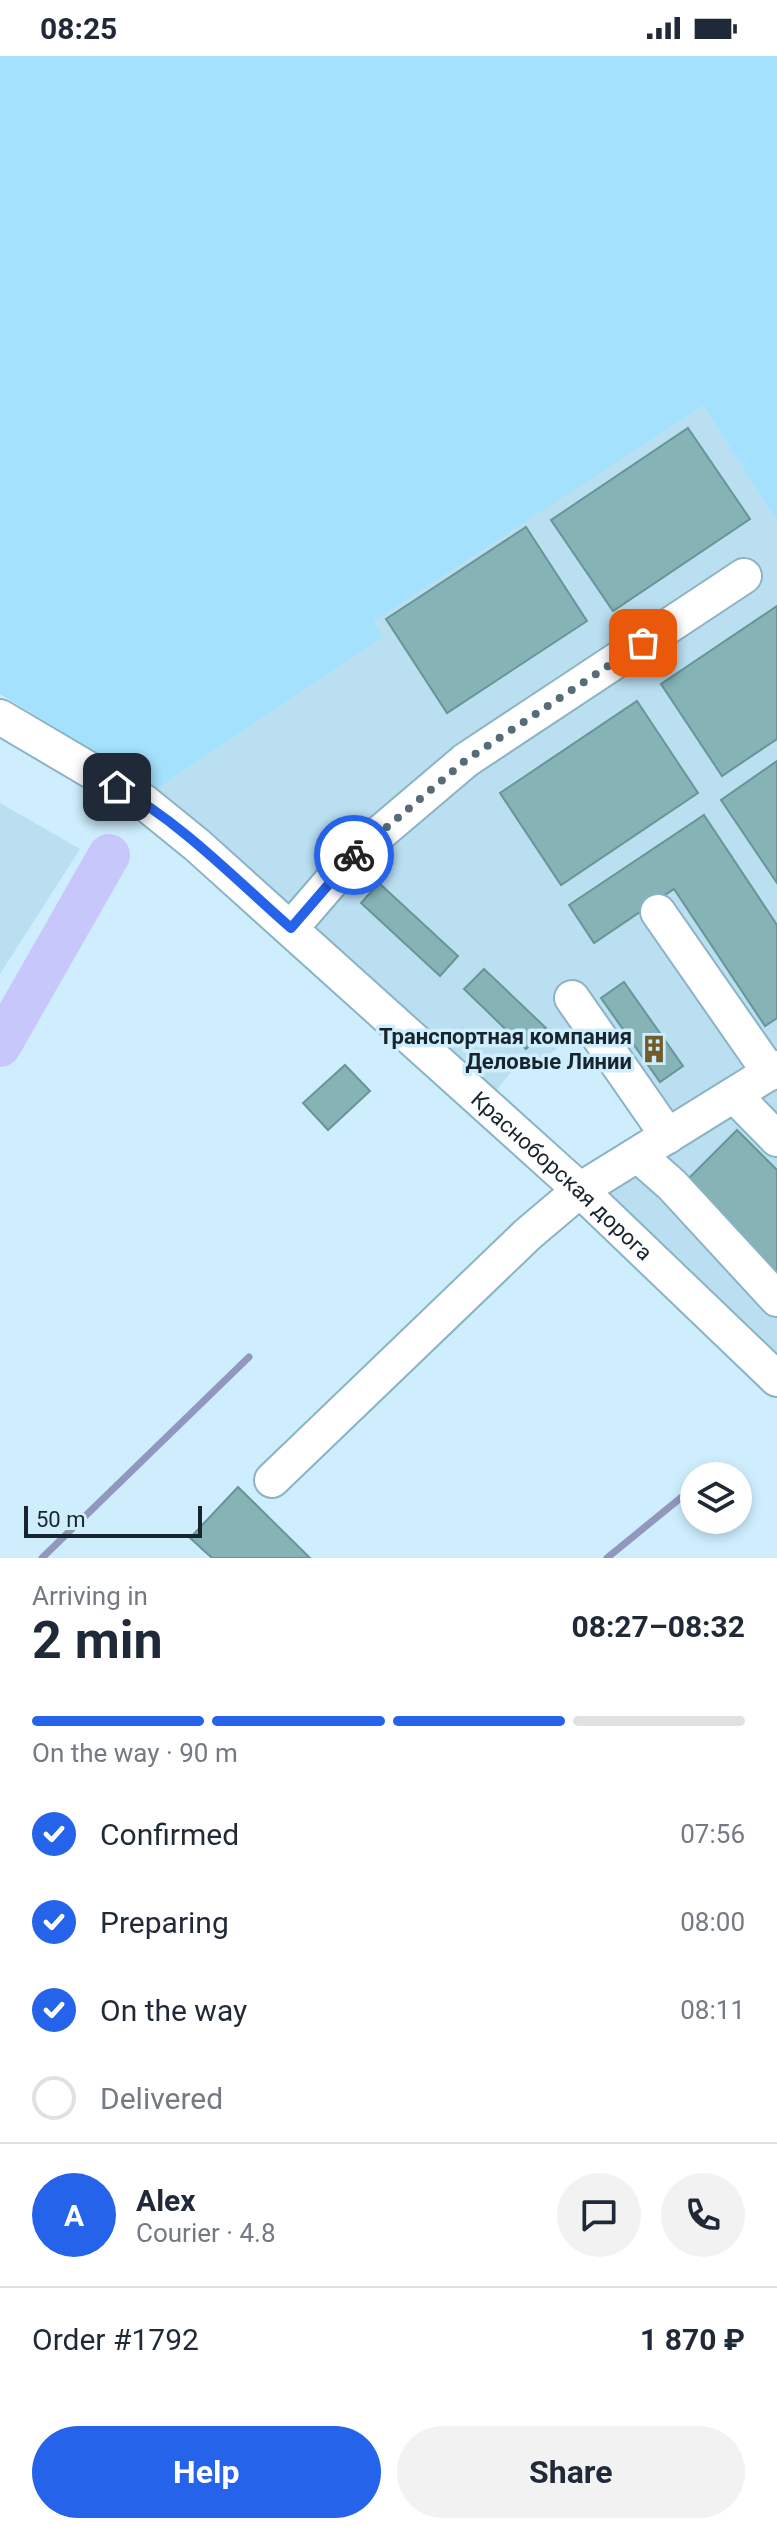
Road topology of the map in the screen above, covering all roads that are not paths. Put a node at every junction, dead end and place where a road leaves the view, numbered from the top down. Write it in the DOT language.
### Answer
graph roads {
  1 [pos="744,576"];
  2 [pos="0,717"];
  3 [pos="658,912"];
  4 [pos="291,928"];
  5 [pos="572,998"];
  6 [pos="773,1070"];
  7 [pos="734,1095"];
  8 [pos="668,1136"];
  9 [pos="777,1139"];
  10 [pos="638,1155"];
  11 [pos="580,1190"];
  12 [pos="777,1299"];
  13 [pos="777,1379"];
  14 [pos="272,1480"];
  1 -- 4 [label="street"];
  2 -- 4 [label="street, Красноборская дорога"];
  3 -- 6 [label="street"];
  4 -- 11 [label="street, Красноборская дорога"];
  5 -- 8 [label="street"];
  6 -- 7 [label="street"];
  7 -- 8 [label="street"];
  7 -- 9 [label="street"];
  8 -- 10 [label="street"];
  10 -- 11 [label="street"];
  10 -- 12 [label="street"];
  11 -- 13 [label="street, Красноборская дорога"];
  11 -- 14 [label="street"];
}
